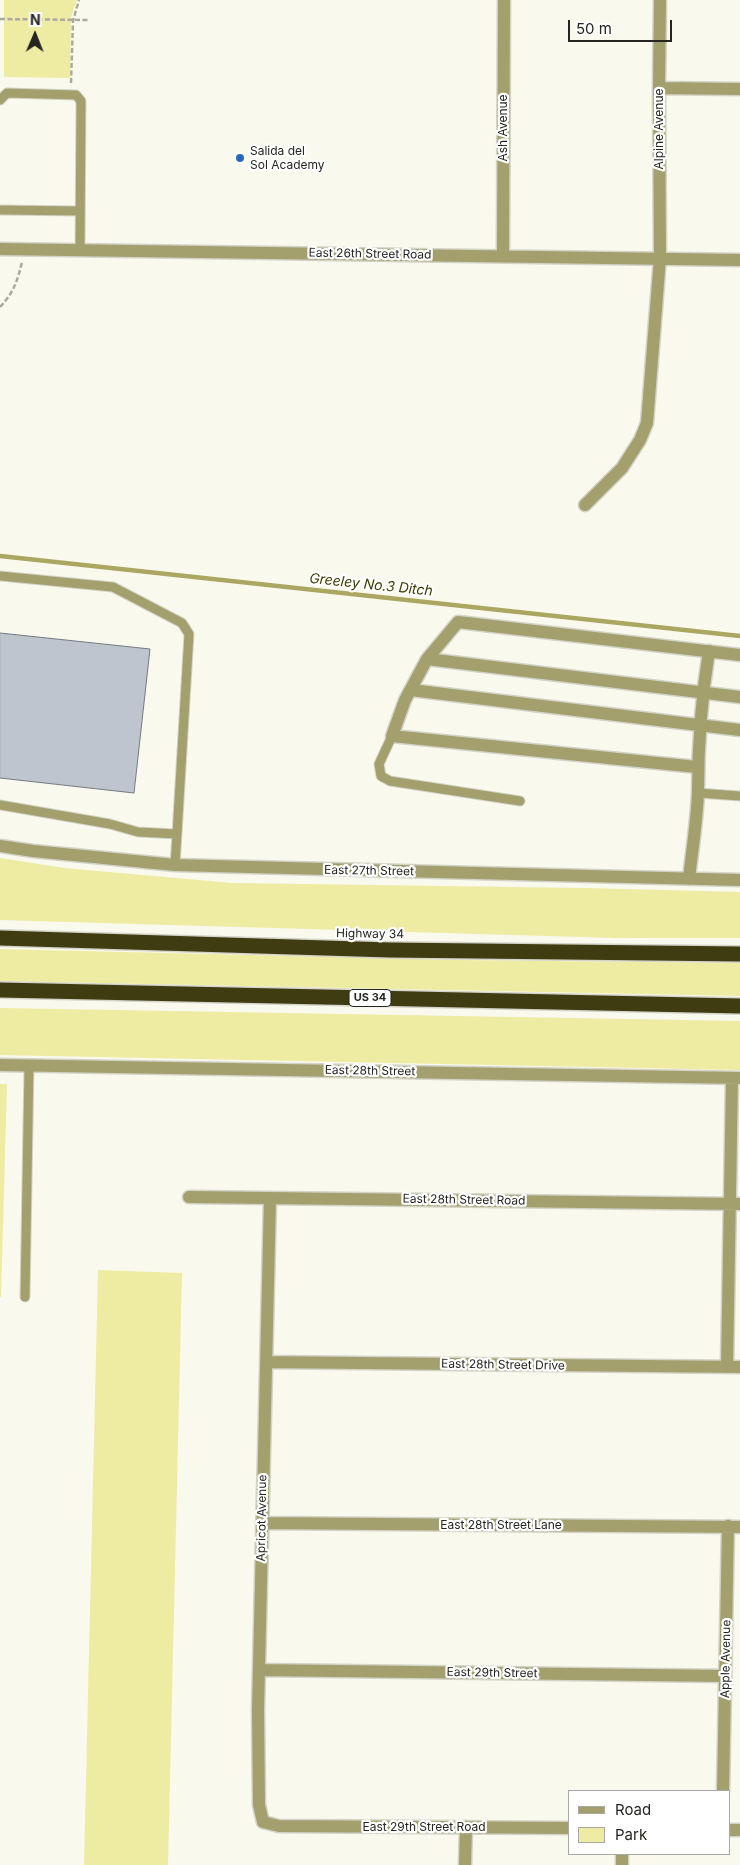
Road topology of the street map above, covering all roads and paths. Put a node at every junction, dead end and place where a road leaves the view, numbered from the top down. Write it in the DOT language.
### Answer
graph roads {
  1 [pos="79,0"];
  2 [pos="504,0"];
  3 [pos="660,0"];
  4 [pos="0,19"];
  5 [pos="88,20"];
  6 [pos="73,21"];
  7 [pos="71,83"];
  8 [pos="659,88"];
  9 [pos="740,89"];
  10 [pos="0,100"];
  11 [pos="0,210"];
  12 [pos="80,211"];
  13 [pos="0,249"];
  14 [pos="25,249"];
  15 [pos="80,250"];
  16 [pos="503,256"];
  17 [pos="660,258"];
  18 [pos="740,260"];
  19 [pos="0,307"];
  20 [pos="586,505"];
  21 [pos="0,576"];
  22 [pos="709,651"];
  23 [pos="740,655"];
  24 [pos="427,659"];
  25 [pos="410,690"];
  26 [pos="702,693"];
  27 [pos="740,697"];
  28 [pos="700,726"];
  29 [pos="740,730"];
  30 [pos="392,736"];
  31 [pos="697,767"];
  32 [pos="698,793"];
  33 [pos="740,796"];
  34 [pos="520,801"];
  35 [pos="0,805"];
  36 [pos="177,834"];
  37 [pos="0,846"];
  38 [pos="175,865"];
  39 [pos="689,879"];
  40 [pos="740,880"];
  41 [pos="0,938"];
  42 [pos="740,954"];
  43 [pos="0,990"];
  44 [pos="740,1006"];
  45 [pos="0,1065"];
  46 [pos="29,1066"];
  47 [pos="736,1078"];
  48 [pos="189,1197"];
  49 [pos="270,1198"];
  50 [pos="735,1204"];
  51 [pos="25,1297"];
  52 [pos="266,1362"];
  53 [pos="734,1367"];
  54 [pos="262,1523"];
  55 [pos="734,1526"];
  56 [pos="259,1670"];
  57 [pos="725,1676"];
  58 [pos="723,1790"];
  59 [pos="279,1826"];
  60 [pos="466,1827"];
  61 [pos="568,1828"];
  62 [pos="465,1865"];
  1 -- 6 [label="path"];
  2 -- 16 [label="street, Ash Avenue"];
  3 -- 8 [label="street, Alpine Avenue"];
  4 -- 6 [label="path"];
  5 -- 6 [label="path"];
  6 -- 7 [label="path"];
  8 -- 9 [label="street"];
  8 -- 17 [label="street, Alpine Avenue"];
  10 -- 12 [label="lane"];
  11 -- 12 [label="lane"];
  12 -- 15 [label="lane"];
  13 -- 14 [label="street, East 26th Street Road"];
  14 -- 15 [label="street, East 26th Street Road"];
  14 -- 19 [label="path"];
  15 -- 16 [label="street, East 26th Street Road"];
  16 -- 17 [label="street, East 26th Street Road"];
  17 -- 18 [label="street, East 26th Street Road"];
  17 -- 20 [label="street, Alpine Avenue"];
  21 -- 36 [label="lane"];
  22 -- 23 [label="street"];
  22 -- 24 [label="street"];
  22 -- 26 [label="street"];
  24 -- 25 [label="street"];
  24 -- 26 [label="street"];
  25 -- 28 [label="street"];
  25 -- 30 [label="street"];
  26 -- 27 [label="street"];
  26 -- 28 [label="street"];
  28 -- 29 [label="street"];
  28 -- 31 [label="street"];
  30 -- 31 [label="street"];
  30 -- 34 [label="lane"];
  31 -- 32 [label="street"];
  32 -- 33 [label="lane"];
  32 -- 39 [label="street"];
  35 -- 36 [label="lane"];
  36 -- 38 [label="lane"];
  37 -- 38 [label="street, East 27th Street"];
  38 -- 39 [label="street, East 27th Street"];
  39 -- 40 [label="street, East 27th Street"];
  41 -- 42 [label="highway, Highway 34"];
  43 -- 44 [label="highway, US 34"];
  45 -- 46 [label="street, East 28th Street"];
  46 -- 47 [label="street, East 28th Street"];
  46 -- 51 [label="lane"];
  47 -- 50 [label="street"];
  48 -- 49 [label="street, East 28th Street Road"];
  49 -- 50 [label="street, East 28th Street Road"];
  49 -- 52 [label="street, Apricot Avenue"];
  50 -- 53 [label="street"];
  52 -- 53 [label="street, East 28th Street Drive"];
  52 -- 54 [label="street, Apricot Avenue"];
  54 -- 55 [label="street, East 28th Street Lane"];
  54 -- 56 [label="street, Apricot Avenue"];
  55 -- 57 [label="street, Apple Avenue"];
  56 -- 57 [label="street, East 29th Street"];
  56 -- 59 [label="street, Apricot Avenue"];
  57 -- 58 [label="street, Apple Avenue"];
  59 -- 60 [label="street, East 29th Street Road"];
  60 -- 61 [label="street, East 29th Street Road"];
  60 -- 62 [label="street"];
}
